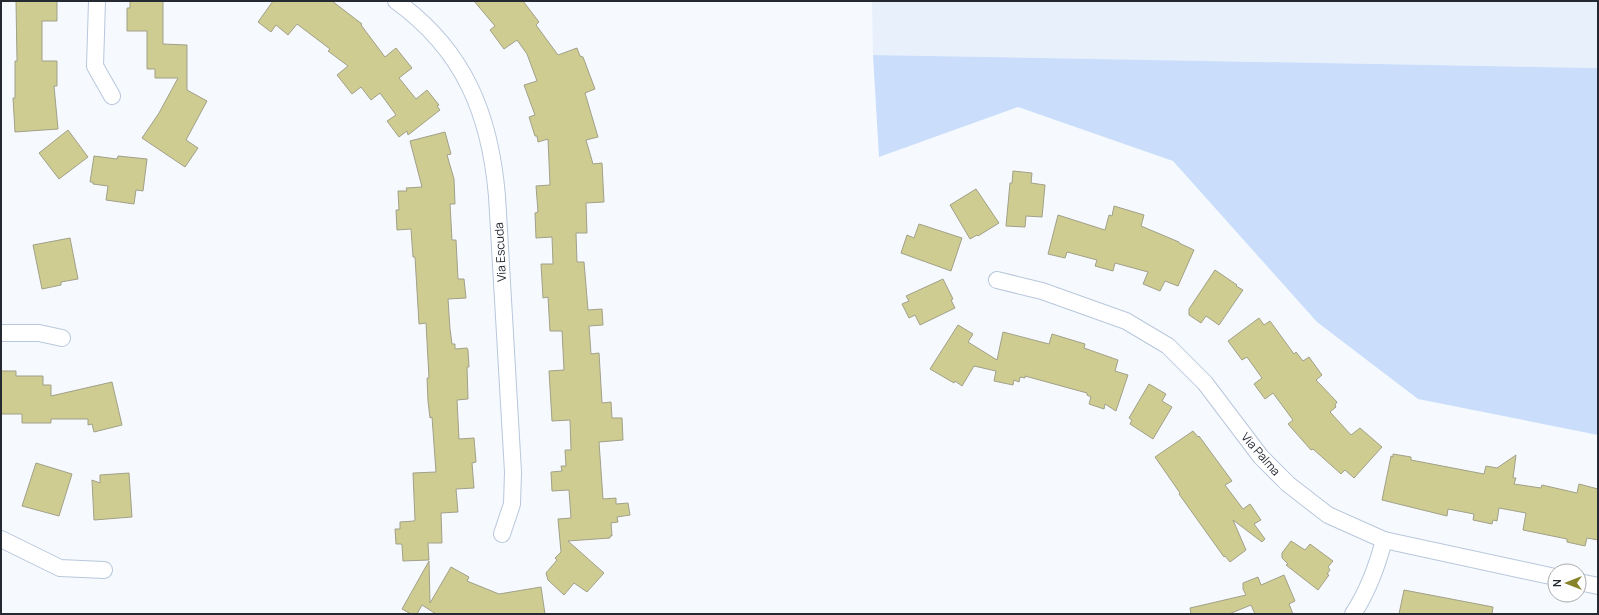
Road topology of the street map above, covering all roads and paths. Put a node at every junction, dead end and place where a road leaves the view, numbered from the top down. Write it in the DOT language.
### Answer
graph roads {
  1 [pos="97,1"];
  2 [pos="396,1"];
  3 [pos="112,96"];
  4 [pos="997,280"];
  5 [pos="1,333"];
  6 [pos="62,338"];
  7 [pos="502,534"];
  8 [pos="1,539"];
  9 [pos="1384,540"];
  10 [pos="104,570"];
  11 [pos="1547,575"];
  12 [pos="1587,584"];
  13 [pos="1598,586"];
  14 [pos="1353,614"];
  1 -- 3 [label="street"];
  2 -- 7 [label="street, Via Escuda"];
  4 -- 9 [label="street, Via Palma"];
  5 -- 6 [label="street"];
  8 -- 10 [label="street"];
  9 -- 11 [label="street, Via Palma"];
  9 -- 14 [label="street"];
  12 -- 13 [label="street"];
}
